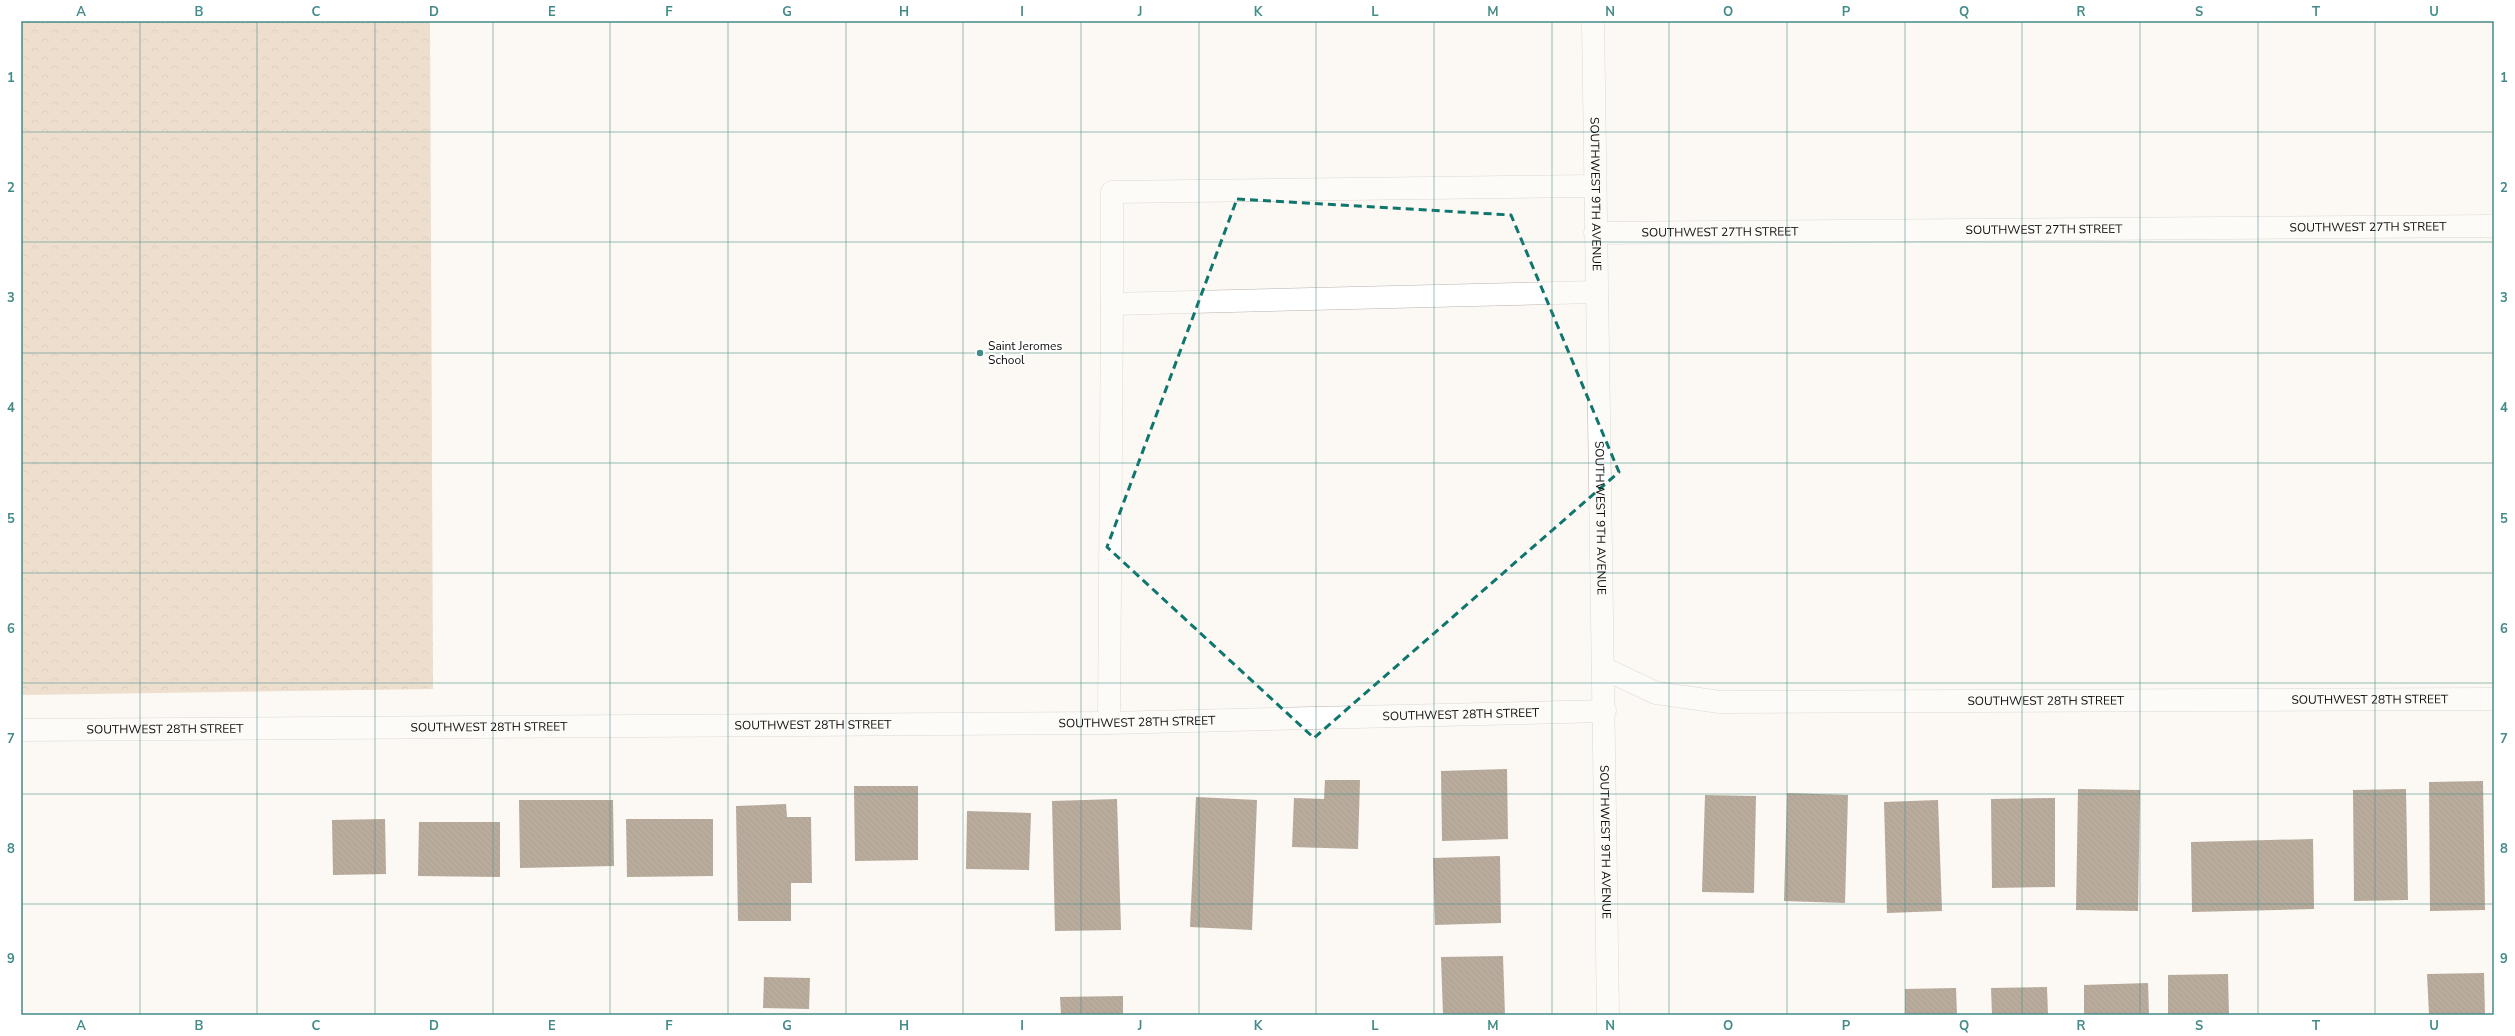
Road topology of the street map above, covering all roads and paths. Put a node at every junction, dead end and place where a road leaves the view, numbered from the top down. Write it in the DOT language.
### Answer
graph roads {
  1 [pos="1593,21"];
  2 [pos="1594,186"];
  3 [pos="2494,226"];
  4 [pos="1595,232"];
  5 [pos="1595,292"];
  6 [pos="1112,304"];
  7 [pos="1604,668"];
  8 [pos="2494,699"];
  9 [pos="1605,711"];
  10 [pos="1109,723"];
  11 [pos="21,730"];
  12 [pos="1608,1015"];
  1 -- 2 [label="street, SOUTHWEST 9TH AVENUE"];
  2 -- 4 [label="street, SOUTHWEST 9TH AVENUE"];
  2 -- 6 [label="street"];
  3 -- 4 [label="street, SOUTHWEST 27TH STREET"];
  4 -- 5 [label="street, SOUTHWEST 9TH AVENUE"];
  5 -- 6 [label="street"];
  5 -- 7 [label="street, SOUTHWEST 9TH AVENUE"];
  6 -- 10 [label="street"];
  7 -- 8 [label="street, SOUTHWEST 28TH STREET"];
  7 -- 9 [label="street, SOUTHWEST 9TH AVENUE"];
  9 -- 10 [label="street, SOUTHWEST 28TH STREET"];
  9 -- 12 [label="street, SOUTHWEST 9TH AVENUE"];
  10 -- 11 [label="street, SOUTHWEST 28TH STREET"];
}
